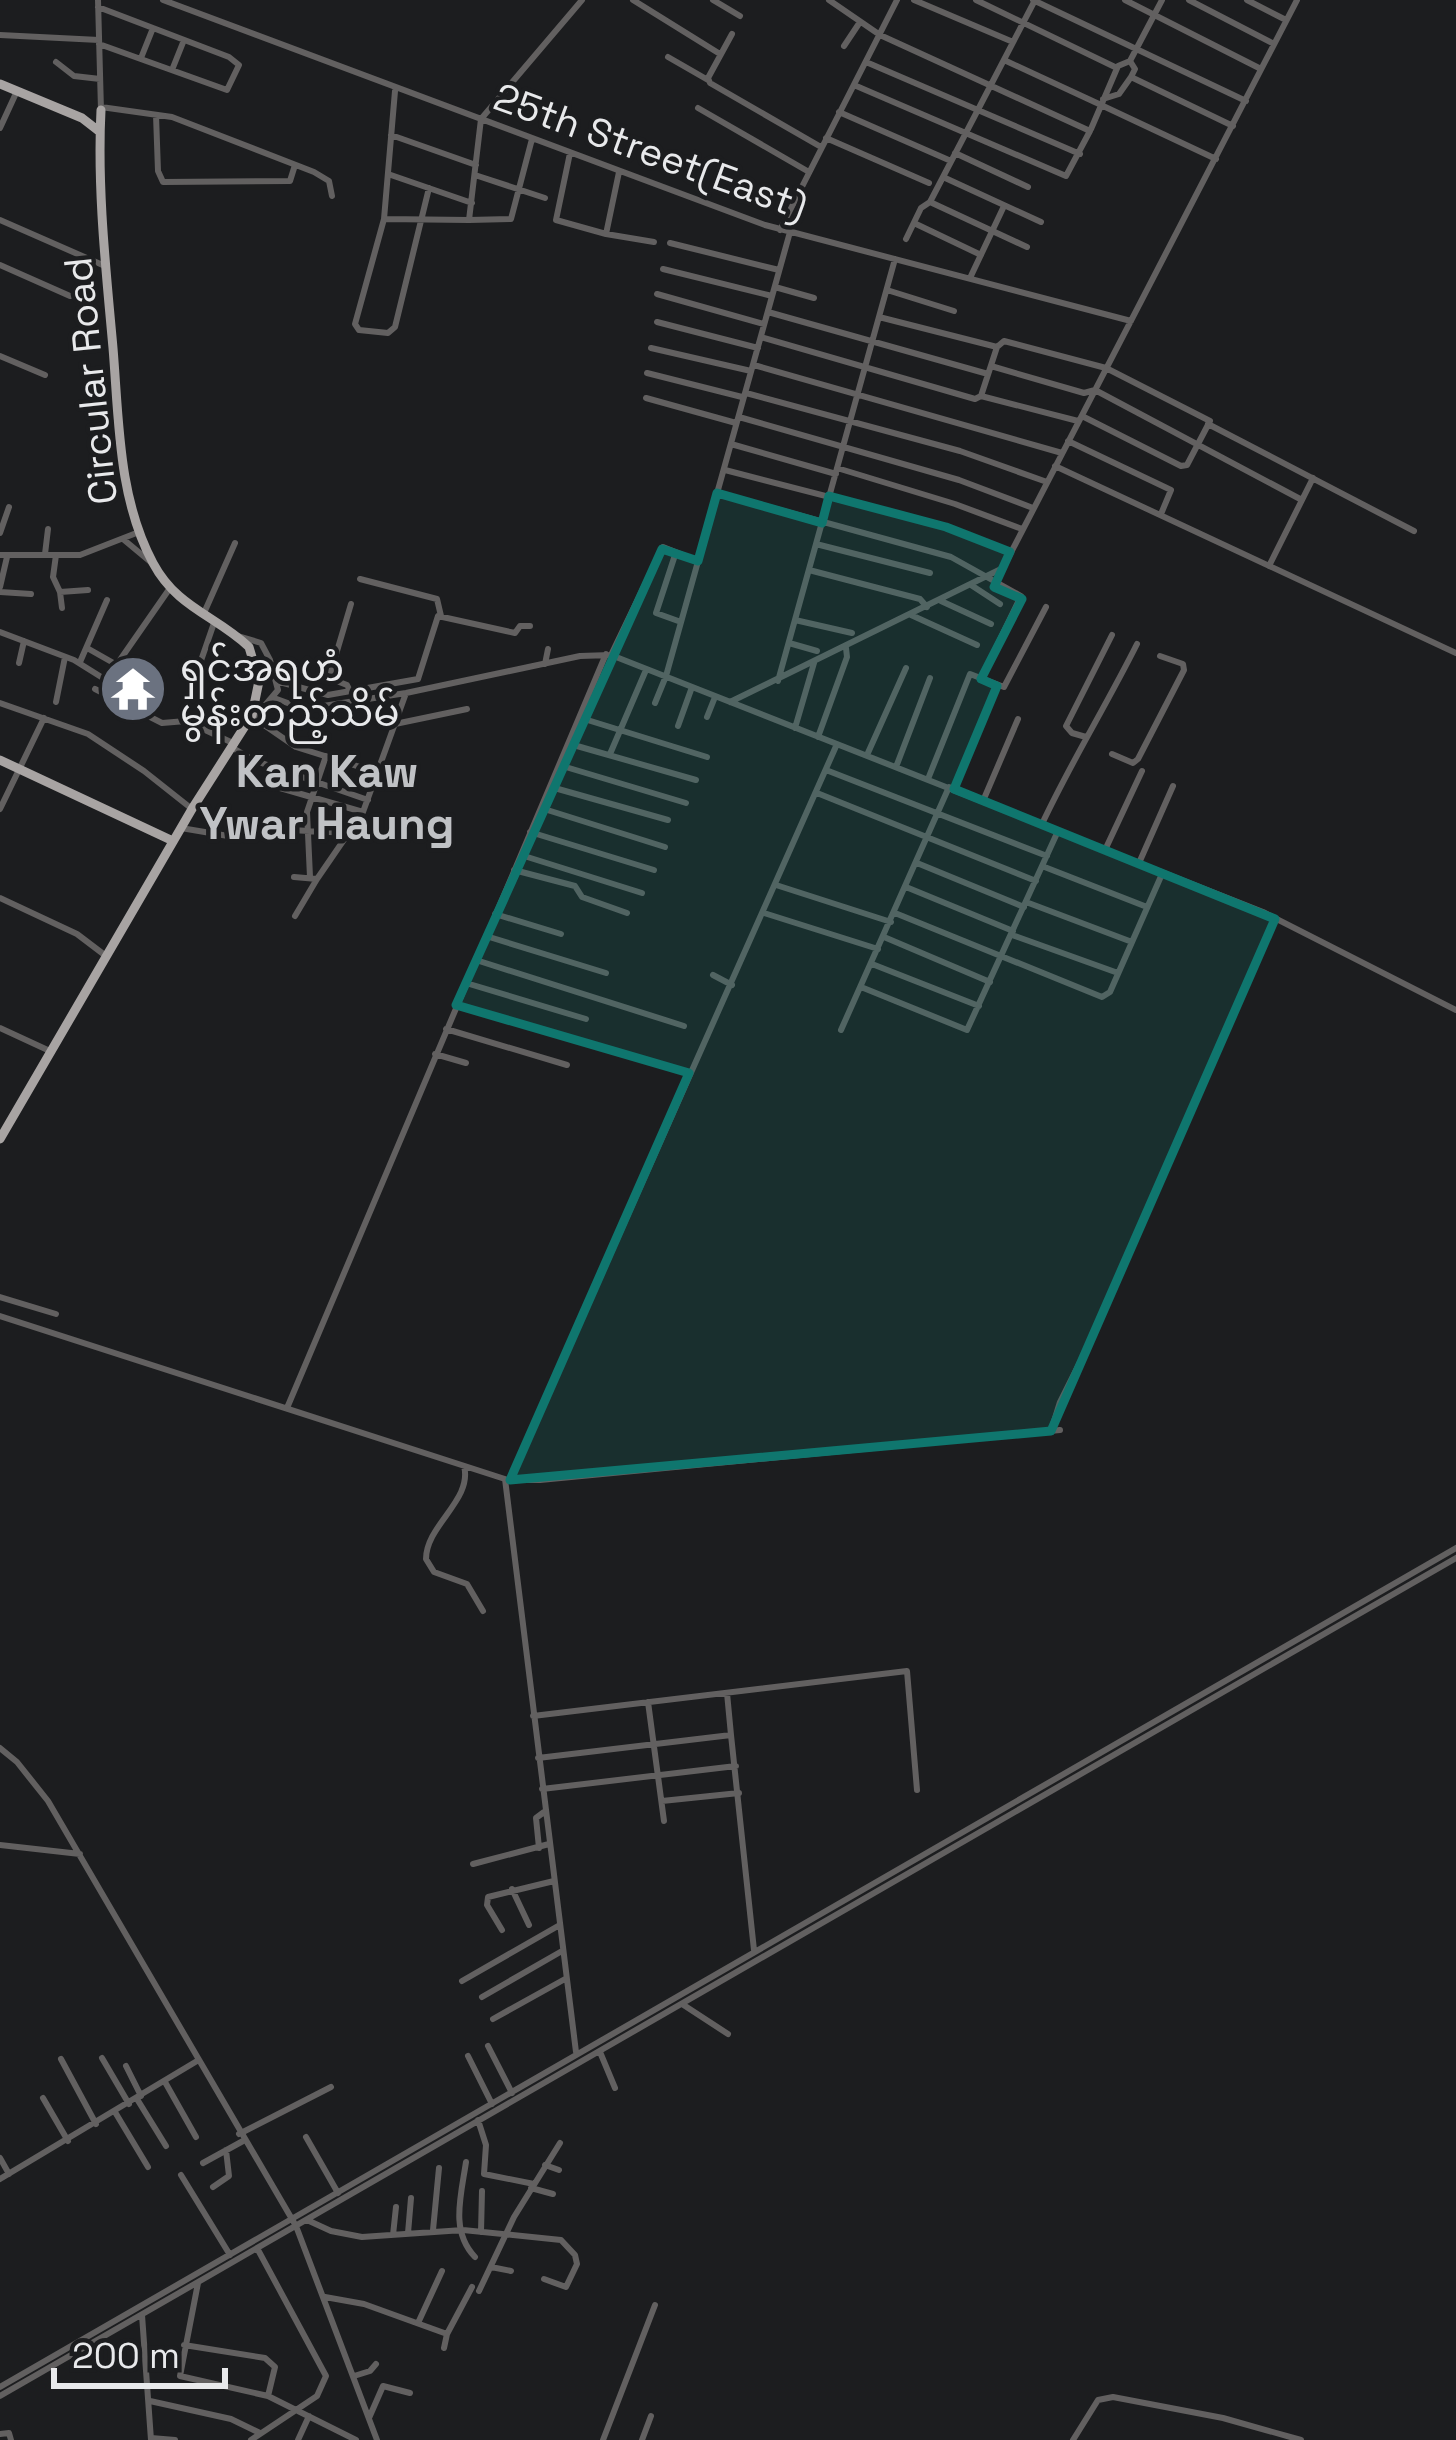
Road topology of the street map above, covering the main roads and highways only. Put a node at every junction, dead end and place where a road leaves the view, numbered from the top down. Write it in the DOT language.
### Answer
graph roads {
  1 [pos="0,84"];
  2 [pos="82,118"];
  3 [pos="100,132"];
  4 [pos="0,760"];
  5 [pos="173,842"];
  6 [pos="0,1139"];
  1 -- 2 [label="main road"];
  2 -- 3 [label="main road"];
  2 -- 3 [label="main road, Circular Road"];
  3 -- 5 [label="main road, Circular Road"];
  4 -- 5 [label="main road"];
  5 -- 6 [label="main road"];
}
